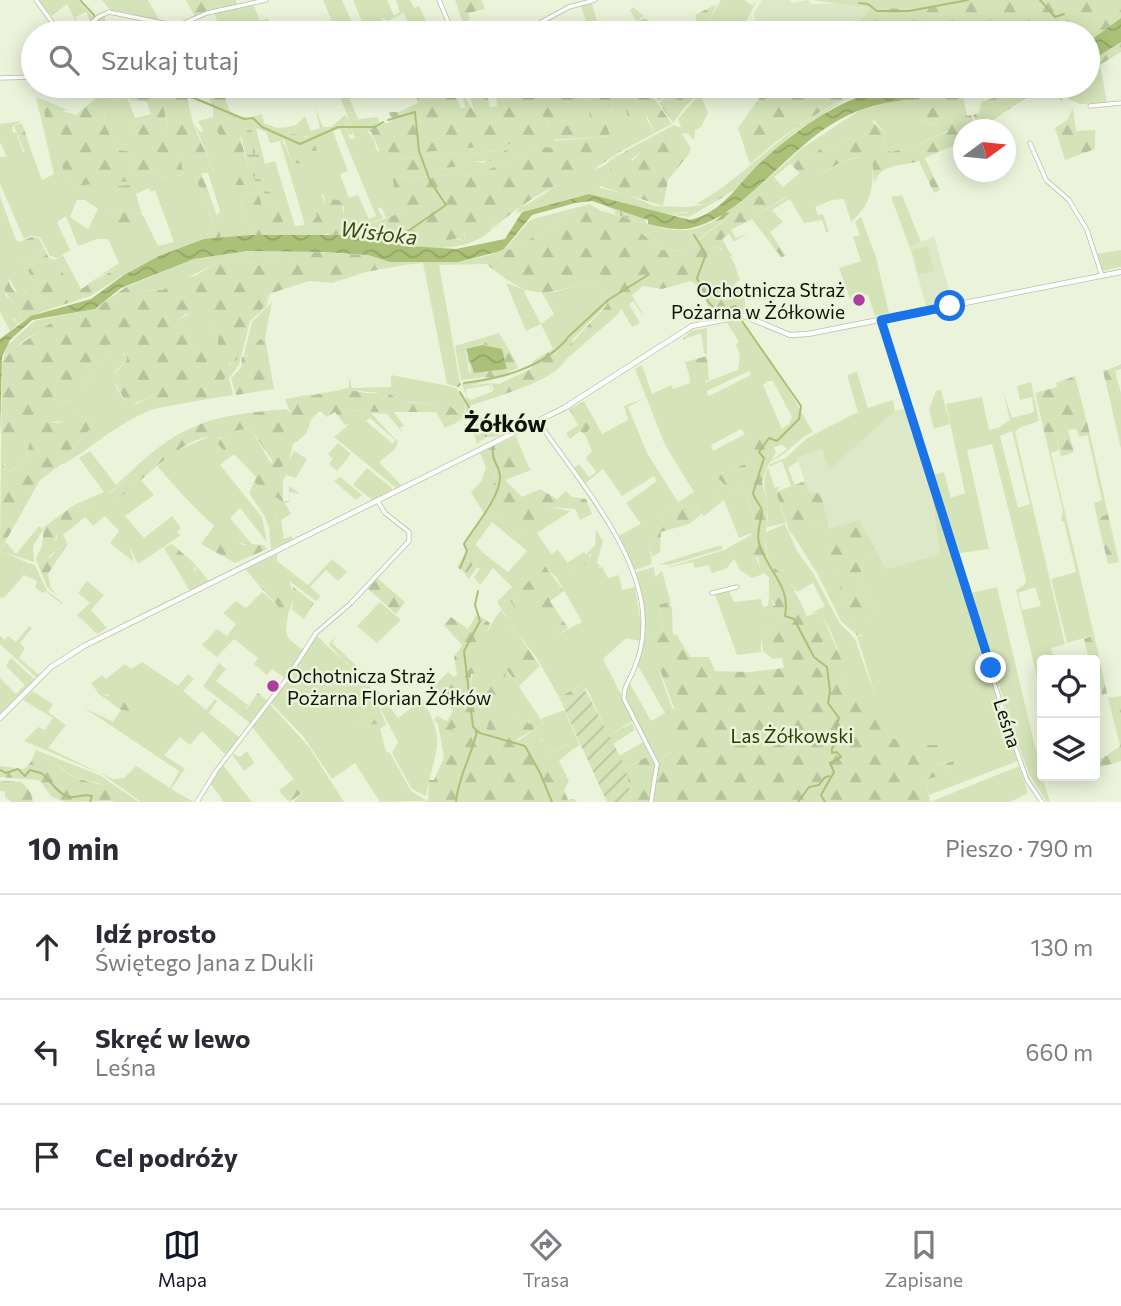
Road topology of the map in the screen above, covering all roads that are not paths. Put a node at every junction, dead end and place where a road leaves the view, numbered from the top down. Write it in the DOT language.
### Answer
graph roads {
  1 [pos="36,0"];
  2 [pos="266,0"];
  3 [pos="439,0"];
  4 [pos="595,0"];
  5 [pos="51,21"];
  6 [pos="93,21"];
  7 [pos="147,21"];
  8 [pos="189,21"];
  9 [pos="448,21"];
  10 [pos="545,21"];
  11 [pos="21,77"];
  12 [pos="0,78"];
  13 [pos="1121,103"];
  14 [pos="1090,106"];
  15 [pos="1030,143"];
  16 [pos="1121,272"];
  17 [pos="1102,276"];
  18 [pos="881,320"];
  19 [pos="538,421"];
  20 [pos="377,500"];
  21 [pos="737,587"];
  22 [pos="712,593"];
  23 [pos="0,718"];
  24 [pos="197,802"];
  25 [pos="651,802"];
  26 [pos="1042,802"];
  1 -- 5 [label="street"];
  2 -- 8 [label="street"];
  3 -- 9 [label="street"];
  4 -- 10 [label="street"];
  6 -- 7 [label="street"];
  11 -- 12 [label="street"];
  13 -- 14 [label="street"];
  15 -- 17 [label="street"];
  16 -- 17 [label="main road"];
  17 -- 18 [label="main road"];
  18 -- 19 [label="main road"];
  18 -- 26 [label="street, Leśna"];
  19 -- 20 [label="main road"];
  19 -- 25 [label="street"];
  20 -- 23 [label="main road"];
  20 -- 24 [label="street"];
  21 -- 22 [label="street"];
}
